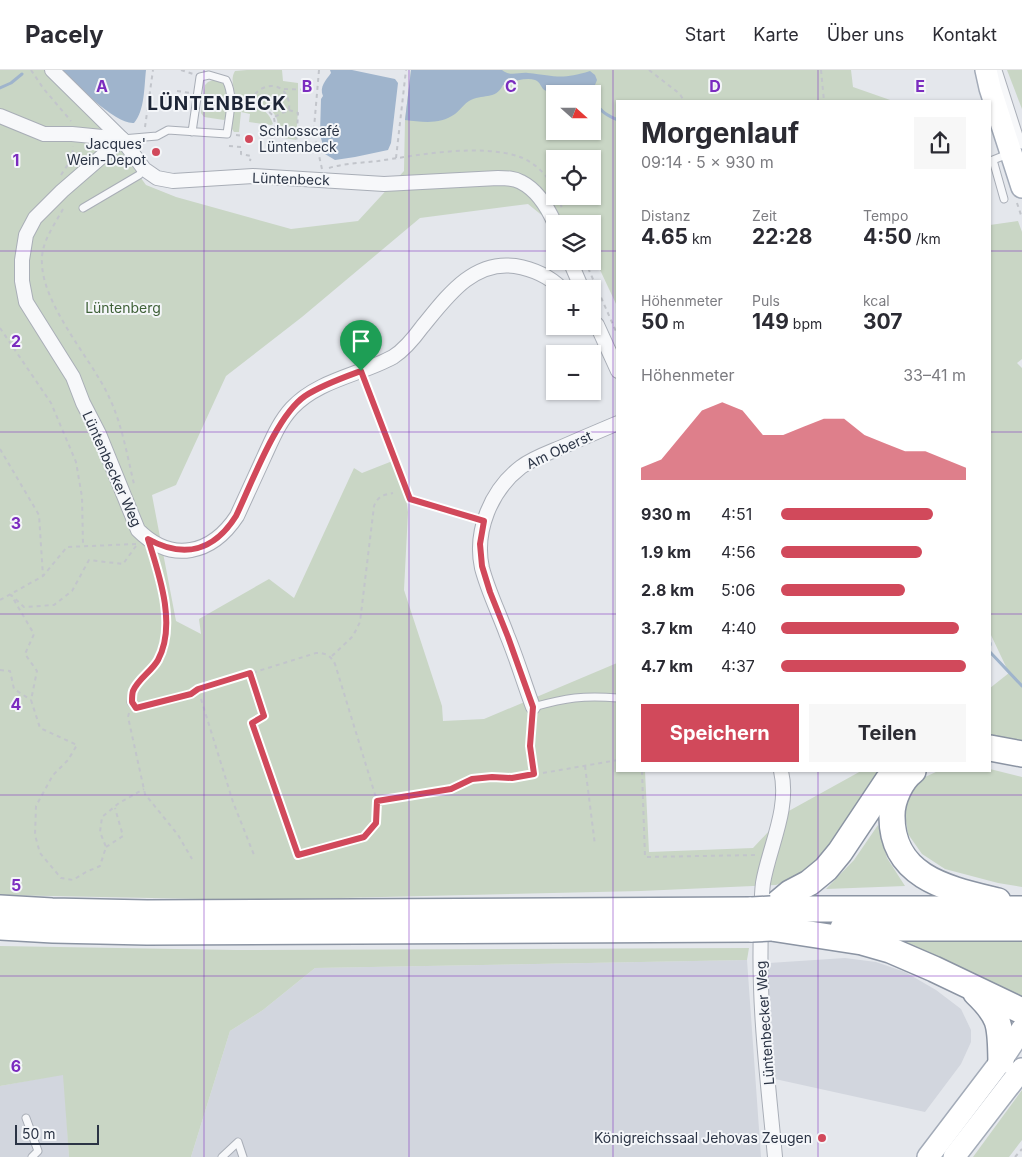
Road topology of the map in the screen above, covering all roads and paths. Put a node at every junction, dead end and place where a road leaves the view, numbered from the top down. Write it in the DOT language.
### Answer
graph roads {
  1 [pos="31,70"];
  2 [pos="52,70"];
  3 [pos="153,70"];
  4 [pos="319,70"];
  5 [pos="406,70"];
  6 [pos="649,70"];
  7 [pos="821,70"];
  8 [pos="986,70"];
  9 [pos="998,70"];
  10 [pos="284,90"];
  11 [pos="316,90"];
  12 [pos="177,91"];
  13 [pos="197,95"];
  14 [pos="683,100"];
  15 [pos="824,100"];
  16 [pos="289,110"];
  17 [pos="0,116"];
  18 [pos="274,117"];
  19 [pos="192,132"];
  20 [pos="72,134"];
  21 [pos="144,136"];
  22 [pos="122,139"];
  23 [pos="228,146"];
  24 [pos="296,149"];
  25 [pos="1017,149"];
  26 [pos="317,151"];
  27 [pos="396,158"];
  28 [pos="250,161"];
  29 [pos="144,169"];
  30 [pos="319,174"];
  31 [pos="546,177"];
  32 [pos="1022,187"];
  33 [pos="62,191"];
  34 [pos="1004,199"];
  35 [pos="83,208"];
  36 [pos="550,215"];
  37 [pos="589,270"];
  38 [pos="553,280"];
  39 [pos="0,328"];
  40 [pos="616,331"];
  41 [pos="601,335"];
  42 [pos="616,367"];
  43 [pos="361,371"];
  44 [pos="616,425"];
  45 [pos="0,450"];
  46 [pos="134,484"];
  47 [pos="393,493"];
  48 [pos="484,521"];
  49 [pos="148,539"];
  50 [pos="83,546"];
  51 [pos="43,576"];
  52 [pos="11,595"];
  53 [pos="0,600"];
  54 [pos="331,656"];
  55 [pos="0,670"];
  56 [pos="250,673"];
  57 [pos="198,689"];
  58 [pos="616,698"];
  59 [pos="31,700"];
  60 [pos="533,707"];
  61 [pos="136,708"];
  62 [pos="991,748"];
  63 [pos="1022,754"];
  64 [pos="991,759"];
  65 [pos="616,760"];
  66 [pos="1022,765"];
  67 [pos="586,766"];
  68 [pos="642,772"];
  69 [pos="781,772"];
  70 [pos="896,772"];
  71 [pos="912,772"];
  72 [pos="534,774"];
  73 [pos="144,789"];
  74 [pos="377,801"];
  75 [pos="115,808"];
  76 [pos="595,845"];
  77 [pos="106,847"];
  78 [pos="771,855"];
  79 [pos="254,856"];
  80 [pos="192,859"];
  81 [pos="0,908"];
  82 [pos="1022,908"];
  83 [pos="761,919"];
  84 [pos="0,927"];
  85 [pos="1022,928"];
  86 [pos="967,985"];
  87 [pos="1022,1011"];
  88 [pos="1022,1028"];
  89 [pos="1011,1065"];
  90 [pos="26,1118"];
  91 [pos="1022,1148"];
  92 [pos="32,1157"];
  93 [pos="222,1157"];
  94 [pos="243,1157"];
  95 [pos="775,1157"];
  96 [pos="928,1157"];
  97 [pos="954,1157"];
  98 [pos="1015,1157"];
  1 -- 20 [label="path"];
  2 -- 22 [label="street, Lüntenbeck"];
  3 -- 21 [label="path"];
  4 -- 11 [label="path"];
  5 -- 27 [label="path"];
  6 -- 14 [label="path"];
  7 -- 15 [label="path"];
  8 -- 25 [label="main road"];
  9 -- 25 [label="lane"];
  10 -- 11 [label="path"];
  10 -- 16 [label="path"];
  10 -- 18 [label="path"];
  11 -- 26 [label="path"];
  12 -- 13 [label="path"];
  13 -- 19 [label="lane"];
  13 -- 19 [label="lane"];
  16 -- 18 [label="path"];
  16 -- 24 [label="path"];
  17 -- 20 [label="street"];
  18 -- 24 [label="path"];
  19 -- 21 [label="lane"];
  20 -- 22 [label="street"];
  20 -- 33 [label="path"];
  21 -- 22 [label="lane"];
  22 -- 29 [label="street, Lüntenbeck"];
  22 -- 33 [label="street, Lüntenbecker Weg"];
  23 -- 28 [label="path"];
  24 -- 26 [label="path"];
  25 -- 32 [label="main road"];
  25 -- 34 [label="lane"];
  26 -- 30 [label="path"];
  27 -- 30 [label="path"];
  27 -- 31 [label="path"];
  29 -- 30 [label="street, Lüntenbeck"];
  29 -- 35 [label="lane"];
  30 -- 36 [label="street, Lüntenbeck"];
  33 -- 46 [label="path"];
  33 -- 49 [label="street, Lüntenbecker Weg"];
  37 -- 40 [label="path"];
  38 -- 43 [label="street, Lüntenbecker Weg"];
  39 -- 50 [label="path"];
  41 -- 42 [label="street"];
  43 -- 48 [label="path"];
  43 -- 49 [label="street, Lüntenbecker Weg"];
  44 -- 48 [label="street, Am Oberst"];
  45 -- 51 [label="path"];
  47 -- 54 [label="path"];
  48 -- 60 [label="street, Am Oberst"];
  49 -- 61 [label="lane"];
  50 -- 51 [label="path"];
  50 -- 52 [label="path"];
  51 -- 52 [label="path"];
  52 -- 53 [label="path"];
  52 -- 59 [label="path"];
  54 -- 56 [label="path"];
  54 -- 74 [label="path"];
  55 -- 59 [label="path"];
  56 -- 57 [label="path"];
  56 -- 74 [label="path"];
  57 -- 61 [label="lane"];
  57 -- 79 [label="path"];
  58 -- 60 [label="lane"];
  59 -- 77 [label="path"];
  60 -- 72 [label="lane"];
  61 -- 73 [label="path"];
  62 -- 63 [label="highway"];
  64 -- 66 [label="highway"];
  65 -- 67 [label="path"];
  67 -- 72 [label="path"];
  67 -- 76 [label="path"];
  68 -- 78 [label="path"];
  69 -- 78 [label="street, Lüntenbecker Weg"];
  70 -- 83 [label="highway"];
  71 -- 82 [label="highway"];
  72 -- 74 [label="path"];
  73 -- 75 [label="path"];
  73 -- 80 [label="path"];
  75 -- 77 [label="path"];
  75 -- 77 [label="path"];
  78 -- 95 [label="street, Lüntenbecker Weg"];
  81 -- 83 [label="highway"];
  82 -- 83 [label="highway"];
  83 -- 84 [label="highway"];
  83 -- 85 [label="highway"];
  83 -- 86 [label="highway"];
  86 -- 87 [label="highway"];
  86 -- 89 [label="highway"];
  88 -- 89 [label="main road"];
  89 -- 96 [label="main road"];
  89 -- 97 [label="main road"];
  90 -- 92 [label="lane"];
  91 -- 98 [label="path"];
  93 -- 94 [label="lane"];
}
